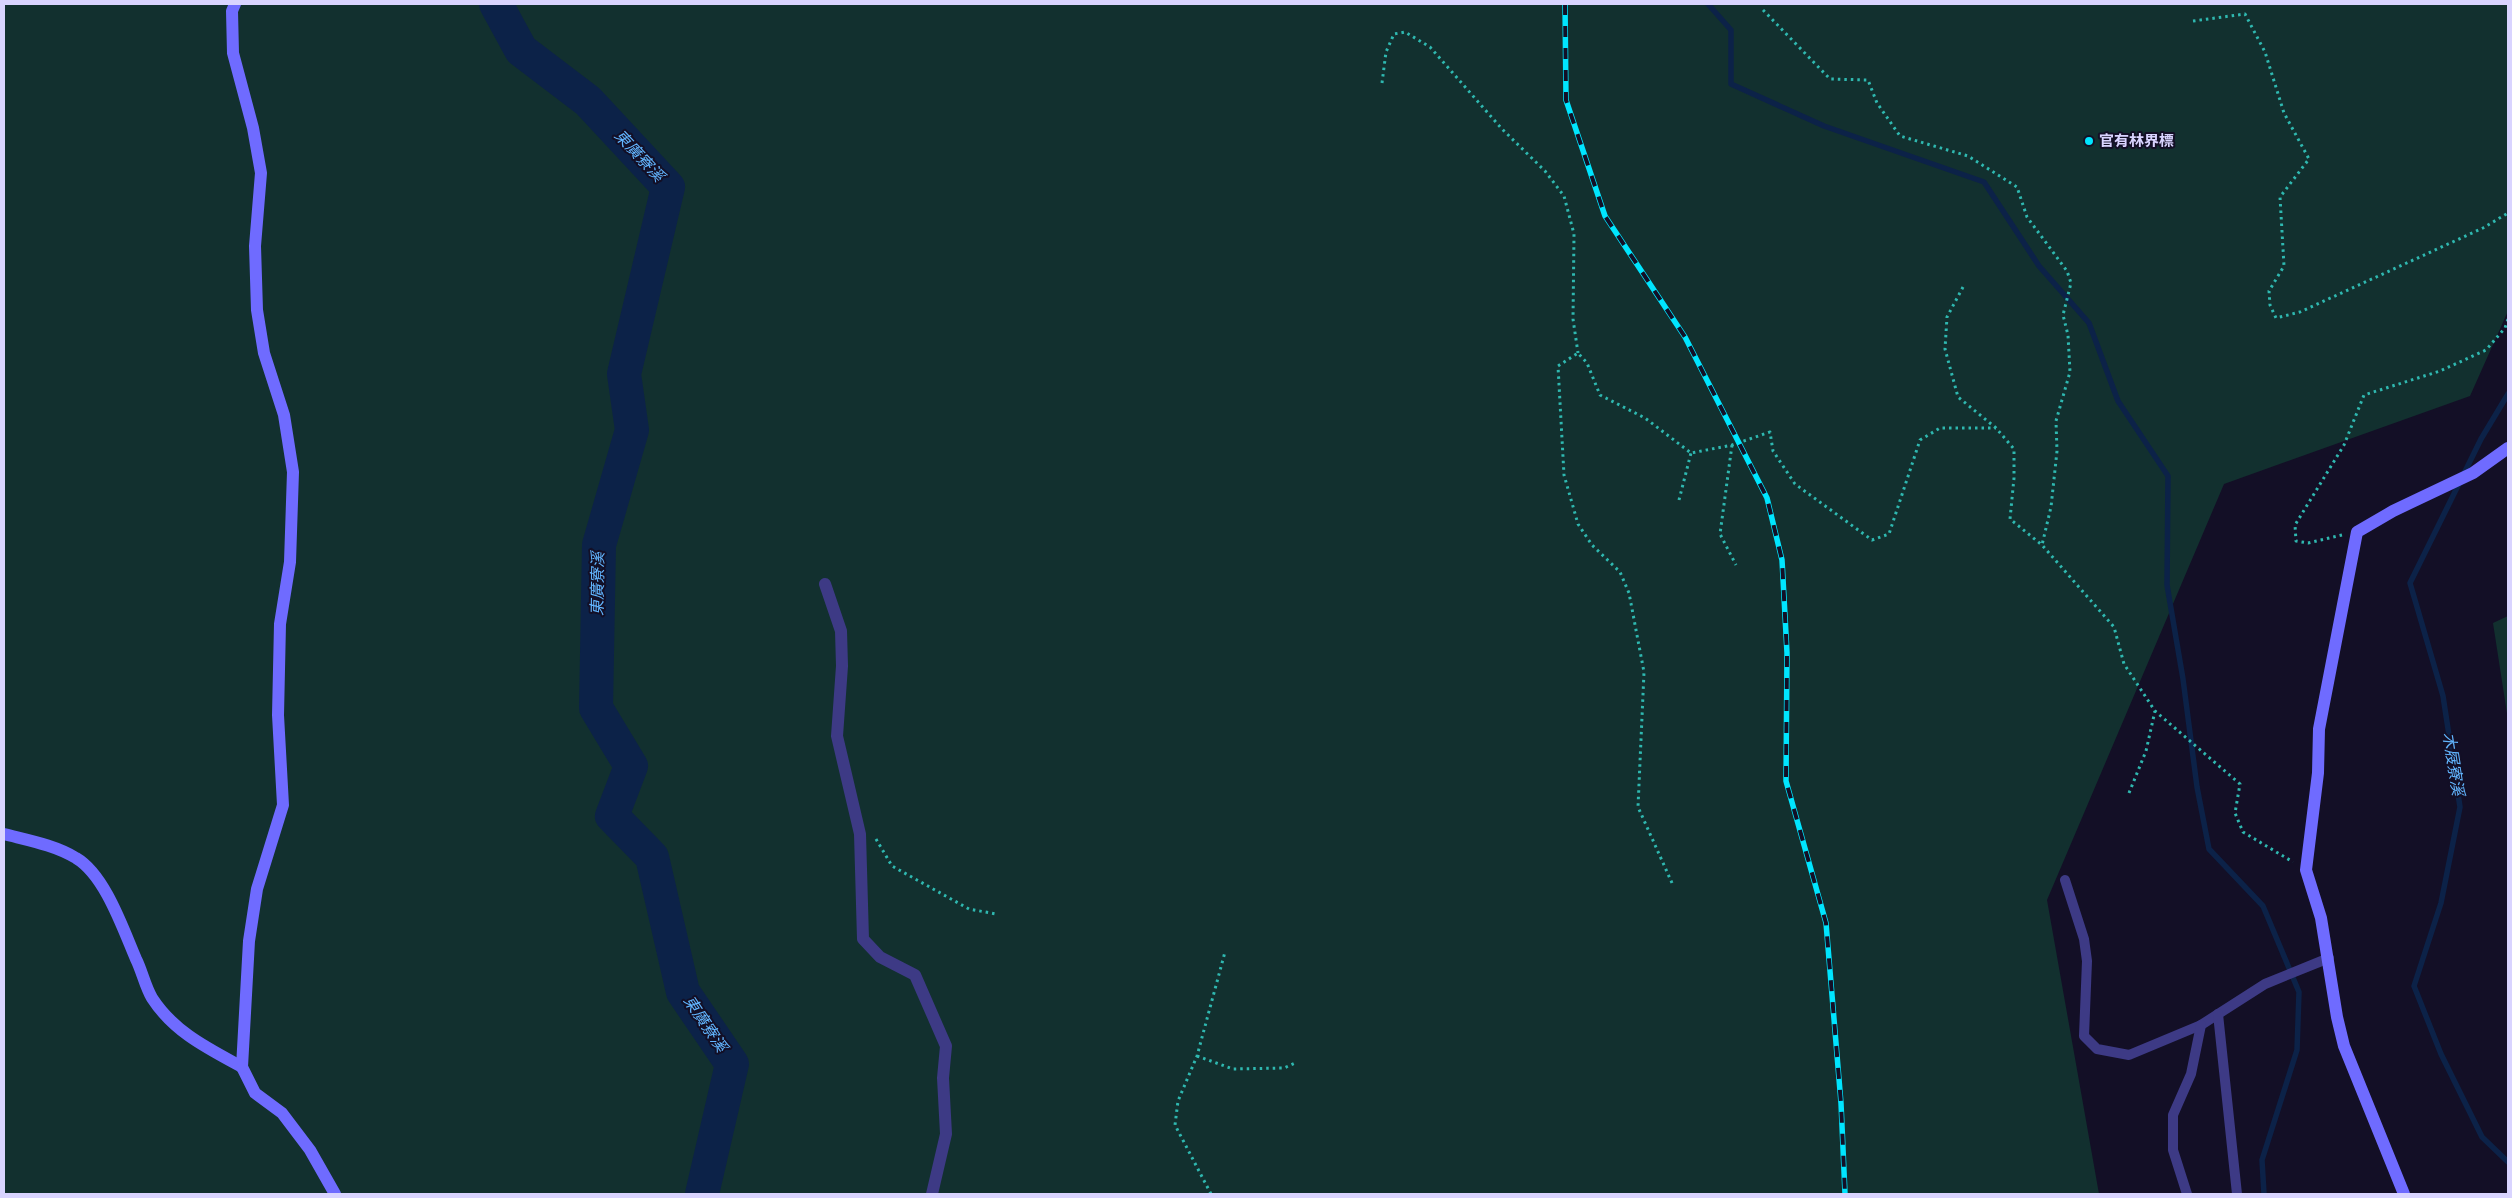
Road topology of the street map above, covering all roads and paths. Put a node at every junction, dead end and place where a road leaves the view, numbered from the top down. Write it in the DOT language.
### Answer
graph roads {
  1 [pos="235,4"];
  2 [pos="1763,10"];
  3 [pos="2193,21"];
  4 [pos="1382,83"];
  5 [pos="2508,213"];
  6 [pos="1963,287"];
  7 [pos="2508,320"];
  8 [pos="1578,353"];
  9 [pos="1996,428"];
  10 [pos="1732,445"];
  11 [pos="2508,448"];
  12 [pos="1691,453"];
  13 [pos="1679,500"];
  14 [pos="2357,532"];
  15 [pos="2042,545"];
  16 [pos="1736,565"];
  17 [pos="825,584"];
  18 [pos="2155,711"];
  19 [pos="2129,793"];
  20 [pos="4,834"];
  21 [pos="860,834"];
  22 [pos="2306,870"];
  23 [pos="2065,880"];
  24 [pos="1672,883"];
  25 [pos="996,914"];
  26 [pos="1225,952"];
  27 [pos="2329,958"];
  28 [pos="2218,1014"];
  29 [pos="2201,1025"];
  30 [pos="1197,1056"];
  31 [pos="1295,1063"];
  32 [pos="242,1067"];
  33 [pos="335,1194"];
  34 [pos="932,1194"];
  35 [pos="1211,1194"];
  36 [pos="2187,1194"];
  37 [pos="2237,1194"];
  38 [pos="2404,1194"];
  1 -- 32 [label="street"];
  2 -- 15 [label="path"];
  3 -- 5 [label="path"];
  4 -- 8 [label="path"];
  6 -- 9 [label="path"];
  7 -- 14 [label="path"];
  8 -- 12 [label="path"];
  8 -- 24 [label="path"];
  9 -- 10 [label="path"];
  9 -- 15 [label="path"];
  10 -- 12 [label="path"];
  10 -- 16 [label="path"];
  11 -- 14 [label="street"];
  12 -- 13 [label="path"];
  14 -- 22 [label="street"];
  15 -- 18 [label="path"];
  17 -- 21 [label="street"];
  18 -- 19 [label="path"];
  18 -- 22 [label="path"];
  20 -- 32 [label="street"];
  21 -- 25 [label="path"];
  21 -- 34 [label="street"];
  22 -- 27 [label="street"];
  23 -- 29 [label="lane"];
  26 -- 30 [label="path"];
  27 -- 28 [label="lane"];
  27 -- 38 [label="street"];
  28 -- 29 [label="lane"];
  28 -- 37 [label="lane"];
  29 -- 36 [label="lane"];
  30 -- 31 [label="path"];
  30 -- 35 [label="path"];
  32 -- 33 [label="street"];
}
